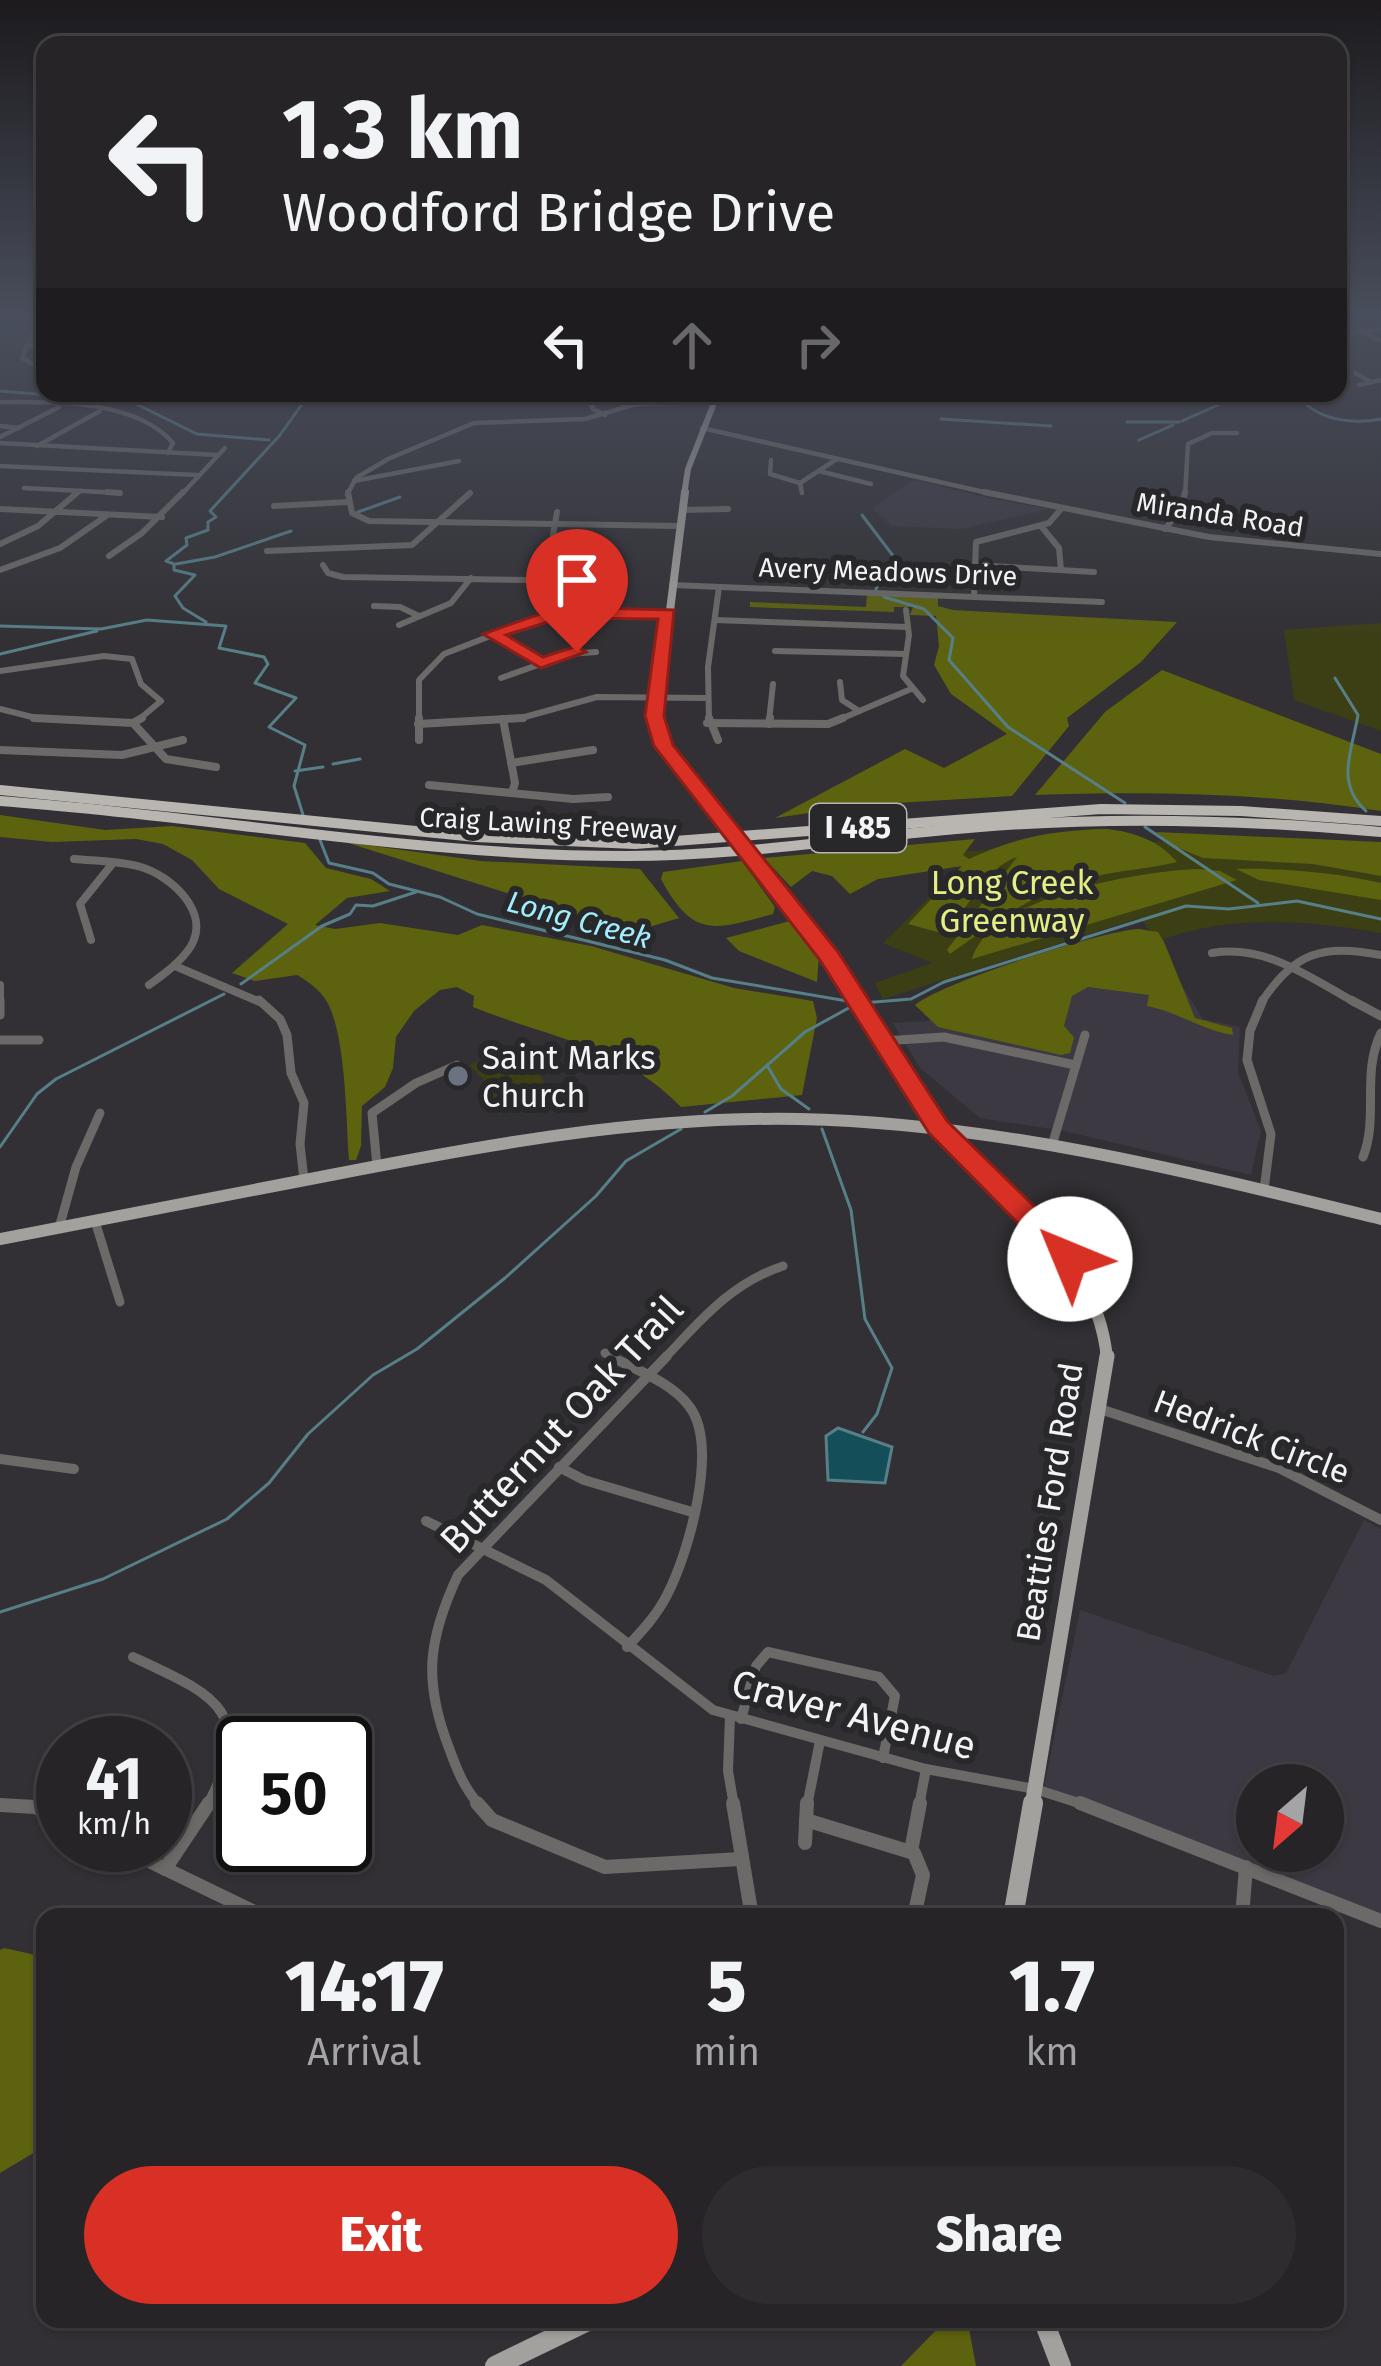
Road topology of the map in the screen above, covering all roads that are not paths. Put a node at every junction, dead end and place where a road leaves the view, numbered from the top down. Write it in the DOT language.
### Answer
graph roads {
  1 [pos="24,425"];
  2 [pos="75,425"];
  3 [pos="150,425"];
  4 [pos="471,425"];
  5 [pos="0,426"];
  6 [pos="19,428"];
  7 [pos="702,428"];
  8 [pos="1237,433"];
  9 [pos="107,438"];
  10 [pos="0,440"];
  11 [pos="16,444"];
  12 [pos="37,446"];
  13 [pos="225,448"];
  14 [pos="98,449"];
  15 [pos="0,453"];
  16 [pos="168,453"];
  17 [pos="217,455"];
  18 [pos="837,459"];
  19 [pos="771,460"];
  20 [pos="459,461"];
  21 [pos="0,466"];
  22 [pos="819,471"];
  23 [pos="197,475"];
  24 [pos="354,481"];
  25 [pos="800,483"];
  26 [pos="871,484"];
  27 [pos="24,488"];
  28 [pos="80,491"];
  29 [pos="120,493"];
  30 [pos="470,494"];
  31 [pos="802,494"];
  32 [pos="348,502"];
  33 [pos="274,506"];
  34 [pos="0,509"];
  35 [pos="728,509"];
  36 [pos="1060,509"];
  37 [pos="682,510"];
  38 [pos="56,512"];
  39 [pos="556,512"];
  40 [pos="108,514"];
  41 [pos="162,517"];
  42 [pos="443,520"];
  43 [pos="554,525"];
  44 [pos="680,526"];
  45 [pos="1041,526"];
  46 [pos="1165,530"];
  47 [pos="0,533"];
  48 [pos="553,535"];
  49 [pos="17,537"];
  50 [pos="0,544"];
  51 [pos="267,550"];
  52 [pos="1381,554"];
  53 [pos="109,556"];
  54 [pos="323,565"];
  55 [pos="973,565"];
  56 [pos="0,570"];
  57 [pos="1061,570"];
  58 [pos="1094,572"];
  59 [pos="797,575"];
  60 [pos="471,578"];
  61 [pos="672,585"];
  62 [pos="596,586"];
  63 [pos="718,587"];
  64 [pos="795,590"];
  65 [pos="549,592"];
  66 [pos="974,596"];
  67 [pos="1102,602"];
  68 [pos="374,606"];
  69 [pos="905,610"];
  70 [pos="560,613"];
  71 [pos="668,614"];
  72 [pos="419,616"];
  73 [pos="715,620"];
  74 [pos="399,625"];
  75 [pos="908,627"];
  76 [pos="492,634"];
  77 [pos="775,651"];
  78 [pos="596,652"];
  79 [pos="906,655"];
  80 [pos="541,663"];
  81 [pos="0,671"];
  82 [pos="501,678"];
  83 [pos="840,682"];
  84 [pos="773,684"];
  85 [pos="911,689"];
  86 [pos="657,693"];
  87 [pos="707,695"];
  88 [pos="923,700"];
  89 [pos="0,709"];
  90 [pos="859,711"];
  91 [pos="503,719"];
  92 [pos="133,723"];
  93 [pos="707,723"];
  94 [pos="418,724"];
  95 [pos="769,724"];
  96 [pos="184,740"];
  97 [pos="419,740"];
  98 [pos="718,740"];
  99 [pos="0,750"];
  100 [pos="154,750"];
  101 [pos="593,750"];
  102 [pos="511,763"];
  103 [pos="216,767"];
  104 [pos="429,785"];
  105 [pos="0,790"];
  106 [pos="512,794"];
  107 [pos="608,796"];
  108 [pos="0,801"];
  109 [pos="267,820"];
  110 [pos="1381,821"];
  111 [pos="339,828"];
  112 [pos="1381,832"];
  113 [pos="74,859"];
  114 [pos="113,863"];
  115 [pos="91,940"];
  116 [pos="1212,953"];
  117 [pos="1381,956"];
  118 [pos="175,966"];
  119 [pos="1290,969"];
  120 [pos="0,985"];
  121 [pos="149,985"];
  122 [pos="0,1016"];
  123 [pos="1381,1016"];
  124 [pos="1381,1033"];
  125 [pos="1084,1035"];
  126 [pos="0,1040"];
  127 [pos="39,1040"];
  128 [pos="883,1041"];
  129 [pos="457,1065"];
  130 [pos="1076,1065"];
  131 [pos="100,1113"];
  132 [pos="938,1127"];
  133 [pos="1053,1142"];
  134 [pos="1363,1157"];
  135 [pos="376,1166"];
  136 [pos="304,1180"];
  137 [pos="1264,1190"];
  138 [pos="1381,1220"];
  139 [pos="95,1221"];
  140 [pos="59,1228"];
  141 [pos="0,1239"];
  142 [pos="783,1266"];
  143 [pos="120,1302"];
  144 [pos="605,1353"];
  145 [pos="647,1378"];
  146 [pos="1100,1409"];
  147 [pos="0,1459"];
  148 [pos="559,1467"];
  149 [pos="74,1469"];
  150 [pos="692,1512"];
  151 [pos="1381,1520"];
  152 [pos="427,1521"];
  153 [pos="483,1547"];
  154 [pos="628,1647"];
  155 [pos="133,1657"];
  156 [pos="735,1718"];
  157 [pos="820,1741"];
  158 [pos="883,1758"];
  159 [pos="926,1769"];
  160 [pos="1035,1789"];
  161 [pos="0,1805"];
  162 [pos="36,1807"];
  163 [pos="806,1820"];
  164 [pos="192,1825"];
  165 [pos="805,1844"];
  166 [pos="910,1851"];
  167 [pos="740,1858"];
  168 [pos="1236,1863"];
  169 [pos="171,1872"];
  170 [pos="1246,1872"];
  171 [pos="1258,1872"];
  172 [pos="246,1908"];
  173 [pos="750,1908"];
  174 [pos="916,1908"];
  175 [pos="1015,1908"];
  176 [pos="1243,1908"];
  177 [pos="1381,1921"];
  178 [pos="573,2328"];
  179 [pos="1046,2328"];
  180 [pos="495,2366"];
  181 [pos="1060,2366"];
  1 -- 6 [label="street"];
  2 -- 12 [label="street"];
  3 -- 16 [label="street"];
  4 -- 24 [label="street"];
  5 -- 6 [label="street"];
  6 -- 10 [label="street"];
  7 -- 18 [label="street, Miranda Road"];
  7 -- 37 [label="main road, Beatties Ford Road"];
  8 -- 46 [label="street"];
  9 -- 14 [label="street"];
  10 -- 11 [label="street"];
  11 -- 12 [label="street"];
  11 -- 15 [label="street"];
  12 -- 14 [label="street"];
  13 -- 17 [label="street"];
  14 -- 16 [label="street"];
  16 -- 17 [label="street"];
  17 -- 23 [label="street"];
  18 -- 22 [label="street"];
  18 -- 36 [label="street, Miranda Road"];
  19 -- 25 [label="street"];
  20 -- 24 [label="street"];
  21 -- 23 [label="street"];
  22 -- 25 [label="street"];
  22 -- 26 [label="street"];
  23 -- 41 [label="street"];
  24 -- 32 [label="street"];
  25 -- 31 [label="street"];
  27 -- 28 [label="street"];
  28 -- 29 [label="street"];
  28 -- 38 [label="street"];
  30 -- 42 [label="street"];
  32 -- 33 [label="street"];
  32 -- 42 [label="street"];
  34 -- 38 [label="street"];
  35 -- 37 [label="street"];
  36 -- 45 [label="street"];
  36 -- 46 [label="street, Miranda Road"];
  37 -- 44 [label="main road, Beatties Ford Road"];
  38 -- 40 [label="street"];
  38 -- 49 [label="street"];
  39 -- 43 [label="street"];
  40 -- 41 [label="street"];
  40 -- 56 [label="street"];
  41 -- 53 [label="street"];
  42 -- 43 [label="street"];
  42 -- 51 [label="street"];
  43 -- 44 [label="street"];
  43 -- 48 [label="street"];
  44 -- 61 [label="main road, Beatties Ford Road"];
  45 -- 55 [label="street"];
  45 -- 57 [label="street"];
  46 -- 52 [label="street, Miranda Road"];
  47 -- 49 [label="street"];
  49 -- 50 [label="street"];
  54 -- 60 [label="street"];
  55 -- 57 [label="street"];
  55 -- 66 [label="street"];
  57 -- 58 [label="street"];
  59 -- 64 [label="street"];
  60 -- 65 [label="street"];
  60 -- 72 [label="street"];
  61 -- 63 [label="street, Avery Meadows Drive"];
  61 -- 71 [label="main road, Beatties Ford Road"];
  62 -- 65 [label="street"];
  63 -- 64 [label="street, Avery Meadows Drive"];
  63 -- 73 [label="street"];
  64 -- 66 [label="street, Avery Meadows Drive"];
  65 -- 70 [label="street"];
  66 -- 67 [label="street, Avery Meadows Drive"];
  68 -- 72 [label="street"];
  69 -- 75 [label="street"];
  70 -- 71 [label="street"];
  70 -- 76 [label="street"];
  71 -- 86 [label="main road, Beatties Ford Road"];
  72 -- 74 [label="street"];
  73 -- 75 [label="street"];
  73 -- 87 [label="street"];
  75 -- 79 [label="street"];
  76 -- 80 [label="street"];
  76 -- 94 [label="street"];
  77 -- 79 [label="street"];
  78 -- 80 [label="street"];
  79 -- 85 [label="street"];
  80 -- 82 [label="street"];
  81 -- 92 [label="street"];
  83 -- 90 [label="street"];
  84 -- 95 [label="street"];
  85 -- 88 [label="street"];
  85 -- 90 [label="street"];
  86 -- 87 [label="street"];
  86 -- 91 [label="street"];
  86 -- 128 [label="main road, Beatties Ford Road, bridge"];
  87 -- 93 [label="street"];
  89 -- 92 [label="street"];
  90 -- 95 [label="street"];
  91 -- 94 [label="street"];
  91 -- 102 [label="street"];
  92 -- 100 [label="street"];
  93 -- 95 [label="street"];
  93 -- 98 [label="street"];
  94 -- 97 [label="street"];
  96 -- 100 [label="street"];
  99 -- 100 [label="street"];
  100 -- 103 [label="street"];
  101 -- 102 [label="street"];
  102 -- 106 [label="street"];
  104 -- 106 [label="street"];
  105 -- 109 [label="highway, Craig Lawing Freeway / I 485"];
  106 -- 107 [label="street"];
  108 -- 109 [label="highway, Craig Lawing Freeway / I 485"];
  109 -- 111 [label="highway, Craig Lawing Freeway / I 485"];
  110 -- 111 [label="highway, Craig Lawing Freeway / I 485"];
  111 -- 112 [label="highway, Craig Lawing Freeway / I 485"];
  113 -- 114 [label="street"];
  114 -- 115 [label="street"];
  114 -- 118 [label="street"];
  116 -- 119 [label="street"];
  117 -- 119 [label="street"];
  118 -- 121 [label="street"];
  118 -- 136 [label="street"];
  119 -- 123 [label="street"];
  119 -- 137 [label="street"];
  120 -- 122 [label="street"];
  124 -- 134 [label="street"];
  125 -- 130 [label="street"];
  126 -- 127 [label="street"];
  128 -- 130 [label="street"];
  128 -- 132 [label="main road, Beatties Ford Road"];
  129 -- 135 [label="street"];
  130 -- 133 [label="street"];
  131 -- 140 [label="street"];
  132 -- 133 [label="main road"];
  132 -- 135 [label="main road"];
  132 -- 146 [label="main road, Beatties Ford Road"];
  133 -- 137 [label="main road"];
  135 -- 136 [label="main road"];
  136 -- 139 [label="main road"];
  137 -- 138 [label="main road"];
  139 -- 140 [label="main road"];
  139 -- 143 [label="street"];
  140 -- 141 [label="main road"];
  142 -- 145 [label="street, Butternut Oak Trail"];
  144 -- 145 [label="street"];
  145 -- 148 [label="street, Butternut Oak Trail"];
  145 -- 150 [label="street"];
  146 -- 151 [label="street, Hedrick Circle"];
  146 -- 160 [label="main road, Beatties Ford Road"];
  147 -- 149 [label="street"];
  148 -- 150 [label="street"];
  148 -- 153 [label="street, Butternut Oak Trail"];
  150 -- 154 [label="street"];
  152 -- 153 [label="street, Craver Avenue"];
  153 -- 154 [label="street, Craver Avenue"];
  153 -- 167 [label="street, Butternut Oak Trail"];
  154 -- 156 [label="street, Craver Avenue"];
  155 -- 164 [label="street"];
  156 -- 157 [label="street, Craver Avenue"];
  156 -- 158 [label="street"];
  156 -- 167 [label="street"];
  157 -- 158 [label="street, Craver Avenue"];
  157 -- 163 [label="street"];
  158 -- 159 [label="street, Craver Avenue"];
  159 -- 160 [label="street, Craver Avenue"];
  159 -- 166 [label="street"];
  160 -- 168 [label="street, Craver Avenue"];
  160 -- 175 [label="main road, Beatties Ford Road"];
  161 -- 162 [label="street"];
  163 -- 165 [label="street"];
  163 -- 166 [label="street"];
  166 -- 174 [label="street"];
  167 -- 173 [label="street"];
  169 -- 172 [label="street"];
  170 -- 176 [label="street"];
  171 -- 177 [label="street, Craver Avenue"];
  178 -- 180 [label="main road"];
  179 -- 181 [label="main road"];
}
